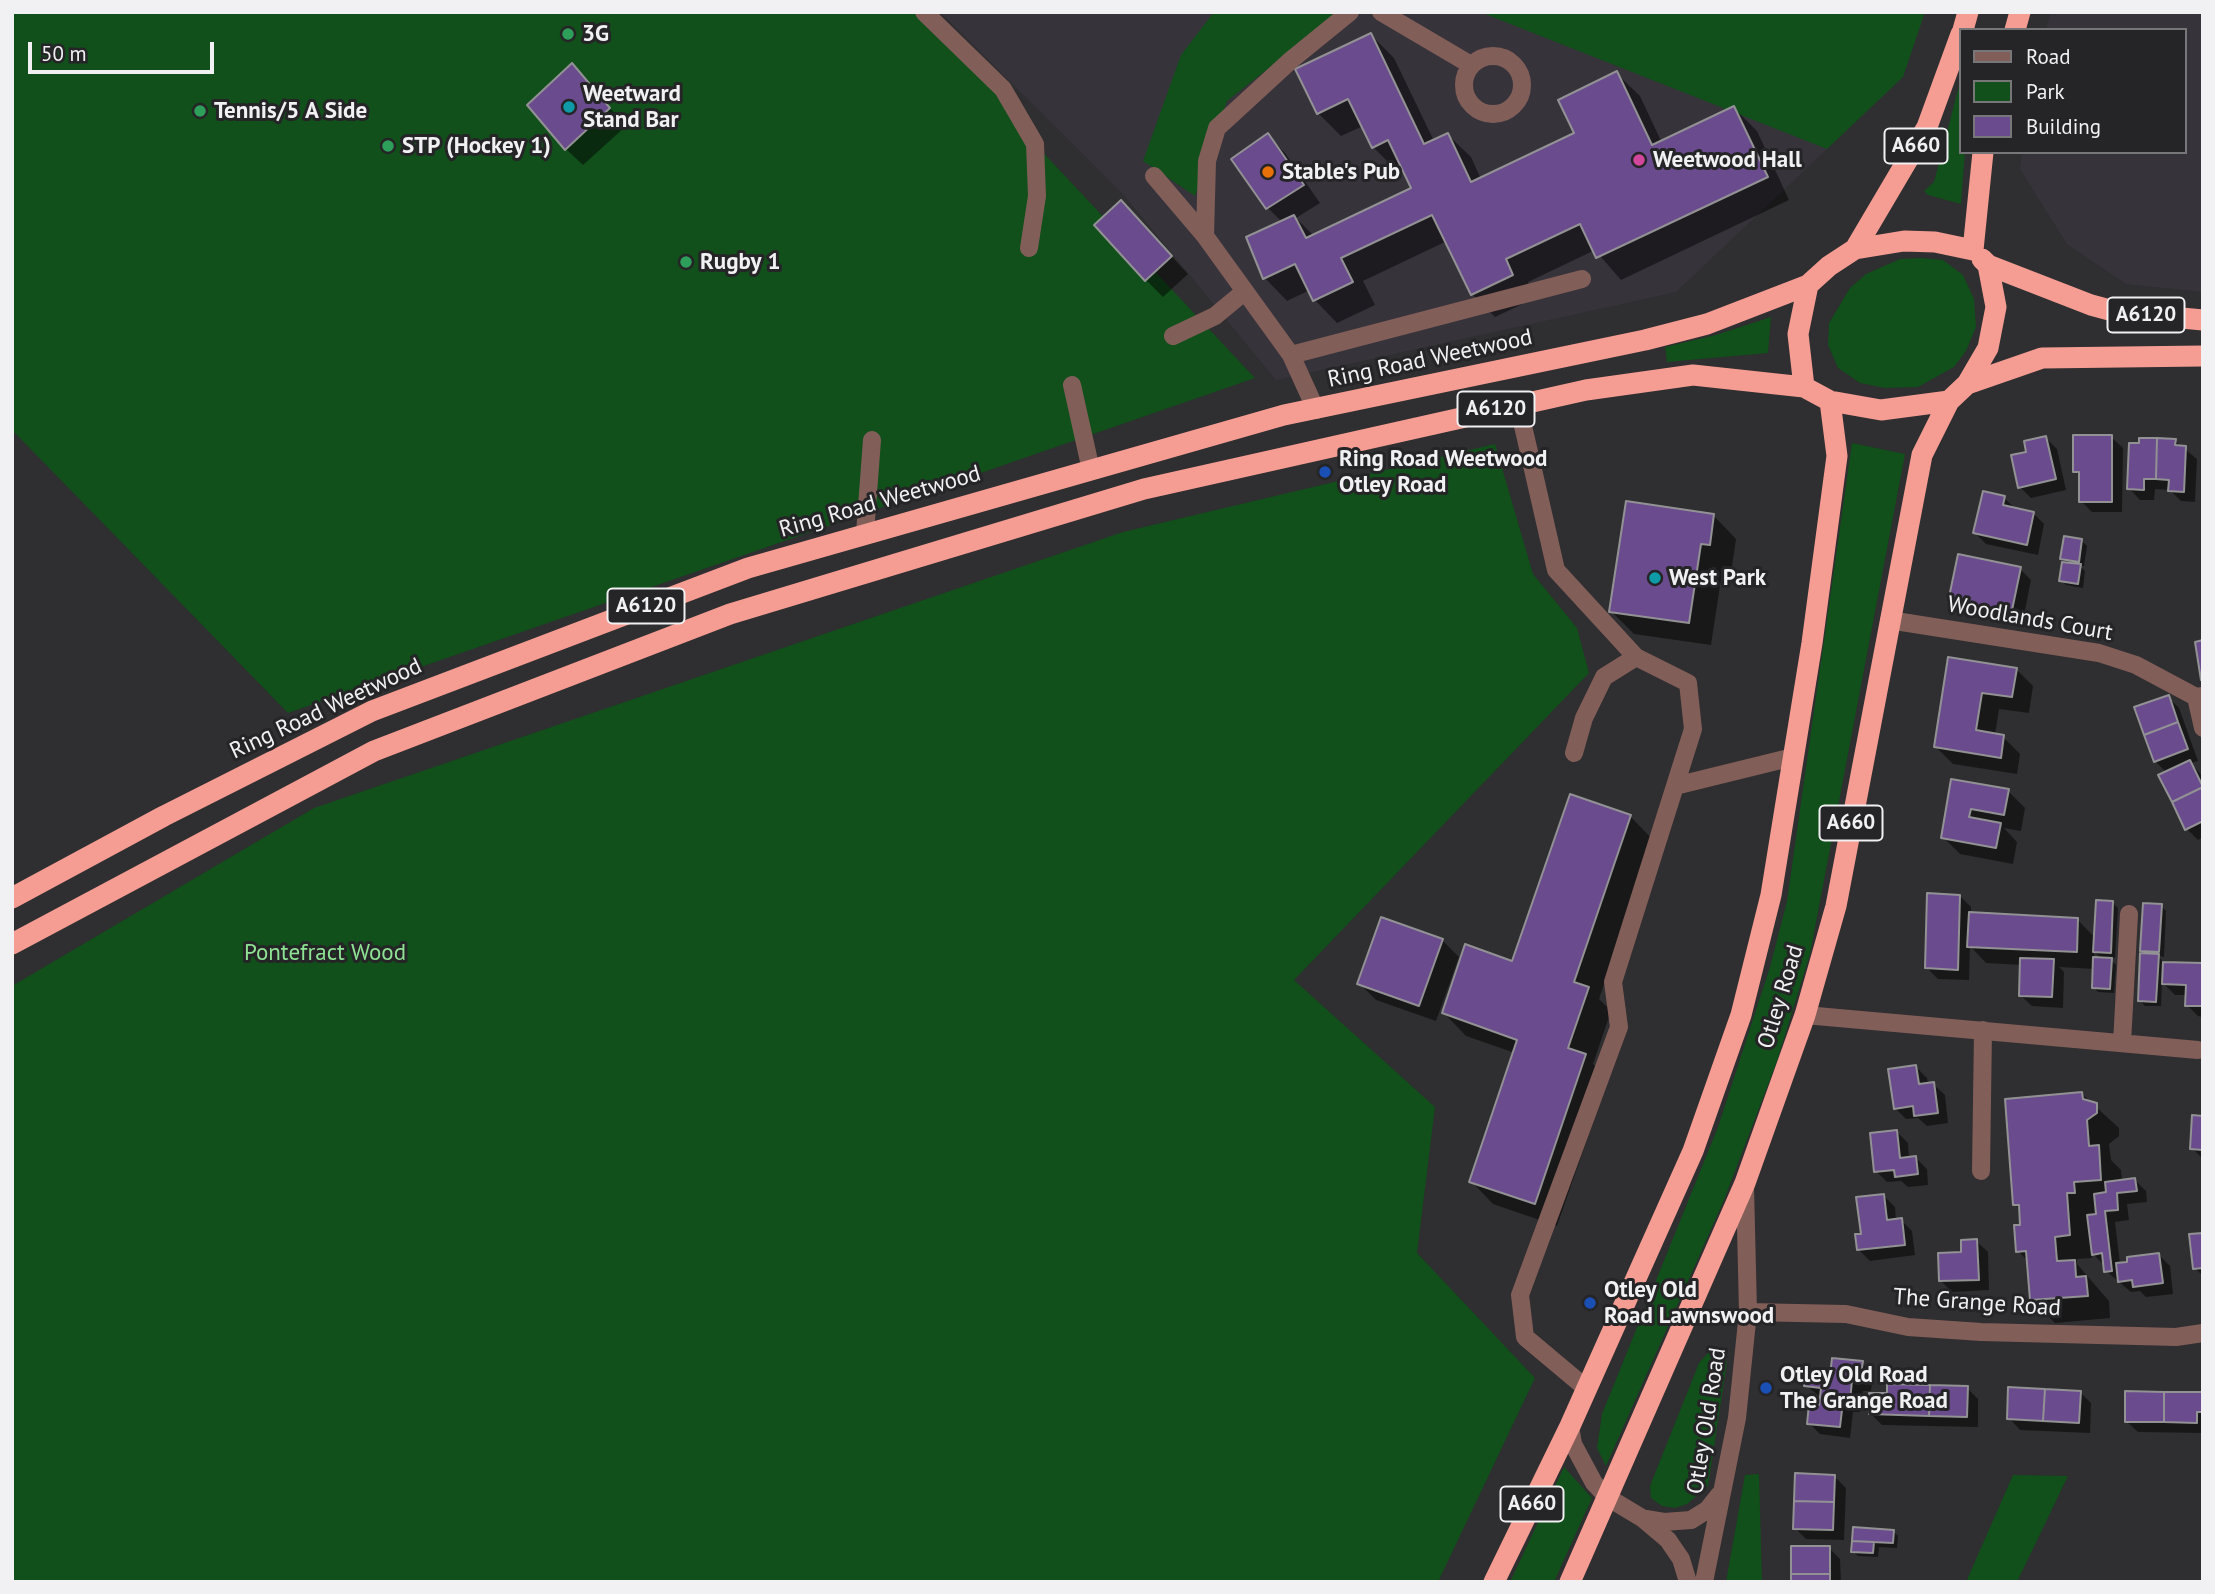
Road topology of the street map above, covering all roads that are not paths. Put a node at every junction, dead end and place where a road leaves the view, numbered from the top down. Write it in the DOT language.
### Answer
graph roads {
  1 [pos="924,12"];
  2 [pos="1350,12"];
  3 [pos="1381,12"];
  4 [pos="1960,37"];
  5 [pos="1471,65"];
  6 [pos="1983,154"];
  7 [pos="1154,176"];
  8 [pos="1205,236"];
  9 [pos="1029,248"];
  10 [pos="1854,249"];
  11 [pos="1973,250"];
  12 [pos="1988,265"];
  13 [pos="1582,279"];
  14 [pos="1808,285"];
  15 [pos="1244,292"];
  16 [pos="2203,320"];
  17 [pos="1173,335"];
  18 [pos="1291,355"];
  19 [pos="2203,356"];
  20 [pos="1967,384"];
  21 [pos="1072,385"];
  22 [pos="1804,387"];
  23 [pos="1830,401"];
  24 [pos="1949,401"];
  25 [pos="1518,404"];
  26 [pos="1316,410"];
  27 [pos="872,440"];
  28 [pos="1091,470"];
  29 [pos="865,533"];
  30 [pos="1889,620"];
  31 [pos="1636,657"];
  32 [pos="2199,697"];
  33 [pos="2203,728"];
  34 [pos="1574,753"];
  35 [pos="1793,757"];
  36 [pos="1675,786"];
  37 [pos="12,898"];
  38 [pos="2129,914"];
  39 [pos="12,944"];
  40 [pos="1805,1015"];
  41 [pos="1983,1030"];
  42 [pos="2122,1044"];
  43 [pos="2198,1051"];
  44 [pos="1981,1171"];
  45 [pos="1745,1183"];
  46 [pos="1748,1312"];
  47 [pos="2203,1333"];
  48 [pos="1587,1389"];
  49 [pos="1570,1426"];
  50 [pos="1722,1493"];
  51 [pos="1608,1497"];
  52 [pos="1642,1518"];
  53 [pos="1494,1582"];
  54 [pos="1570,1582"];
  55 [pos="1688,1582"];
  56 [pos="1704,1582"];
  1 -- 9 [label="street"];
  2 -- 8 [label="street"];
  3 -- 5 [label="street"];
  4 -- 10 [label="highway, A660"];
  6 -- 11 [label="highway, A660"];
  7 -- 8 [label="street"];
  8 -- 15 [label="street"];
  10 -- 11 [label="highway, A6120"];
  10 -- 14 [label="highway, A6120"];
  11 -- 12 [label="highway, A6120"];
  12 -- 16 [label="highway, A6120"];
  12 -- 20 [label="highway, A6120"];
  13 -- 18 [label="street"];
  14 -- 22 [label="highway"];
  14 -- 26 [label="highway, Ring Road Weetwood / A6120"];
  15 -- 17 [label="street"];
  15 -- 18 [label="street"];
  18 -- 26 [label="street"];
  19 -- 20 [label="highway, A6120"];
  20 -- 24 [label="highway, A6120"];
  21 -- 28 [label="street"];
  22 -- 23 [label="highway, A6120"];
  22 -- 25 [label="highway, A6120"];
  23 -- 24 [label="highway, A6120"];
  23 -- 35 [label="highway, Otley Road / A660"];
  24 -- 30 [label="highway, Otley Road / A660"];
  25 -- 31 [label="street"];
  25 -- 39 [label="highway, A6120"];
  26 -- 28 [label="highway, Ring Road Weetwood / A6120"];
  27 -- 29 [label="street"];
  28 -- 29 [label="highway, Ring Road Weetwood / A6120"];
  29 -- 37 [label="highway, Ring Road Weetwood / A6120"];
  30 -- 32 [label="street, Woodlands Court"];
  30 -- 40 [label="highway, Otley Road / A660"];
  31 -- 34 [label="street"];
  31 -- 36 [label="street"];
  32 -- 33 [label="street, Woodlands Court"];
  35 -- 36 [label="street"];
  35 -- 48 [label="highway, Otley Road / A660"];
  36 -- 48 [label="street"];
  38 -- 42 [label="street"];
  40 -- 41 [label="street"];
  40 -- 45 [label="highway, Otley Road / A660"];
  41 -- 42 [label="street"];
  41 -- 44 [label="street"];
  42 -- 43 [label="street"];
  45 -- 46 [label="street, Otley Old Road"];
  45 -- 51 [label="highway, Otley Road / A660"];
  46 -- 47 [label="street, The Grange Road"];
  46 -- 50 [label="street, Otley Old Road"];
  48 -- 49 [label="highway, Otley Road / A660"];
  49 -- 51 [label="street"];
  49 -- 53 [label="highway, Otley Road / A660"];
  50 -- 52 [label="street"];
  50 -- 56 [label="street, Otley Old Road"];
  51 -- 52 [label="street"];
  51 -- 54 [label="highway, Otley Road / A660"];
  52 -- 55 [label="street"];
}
